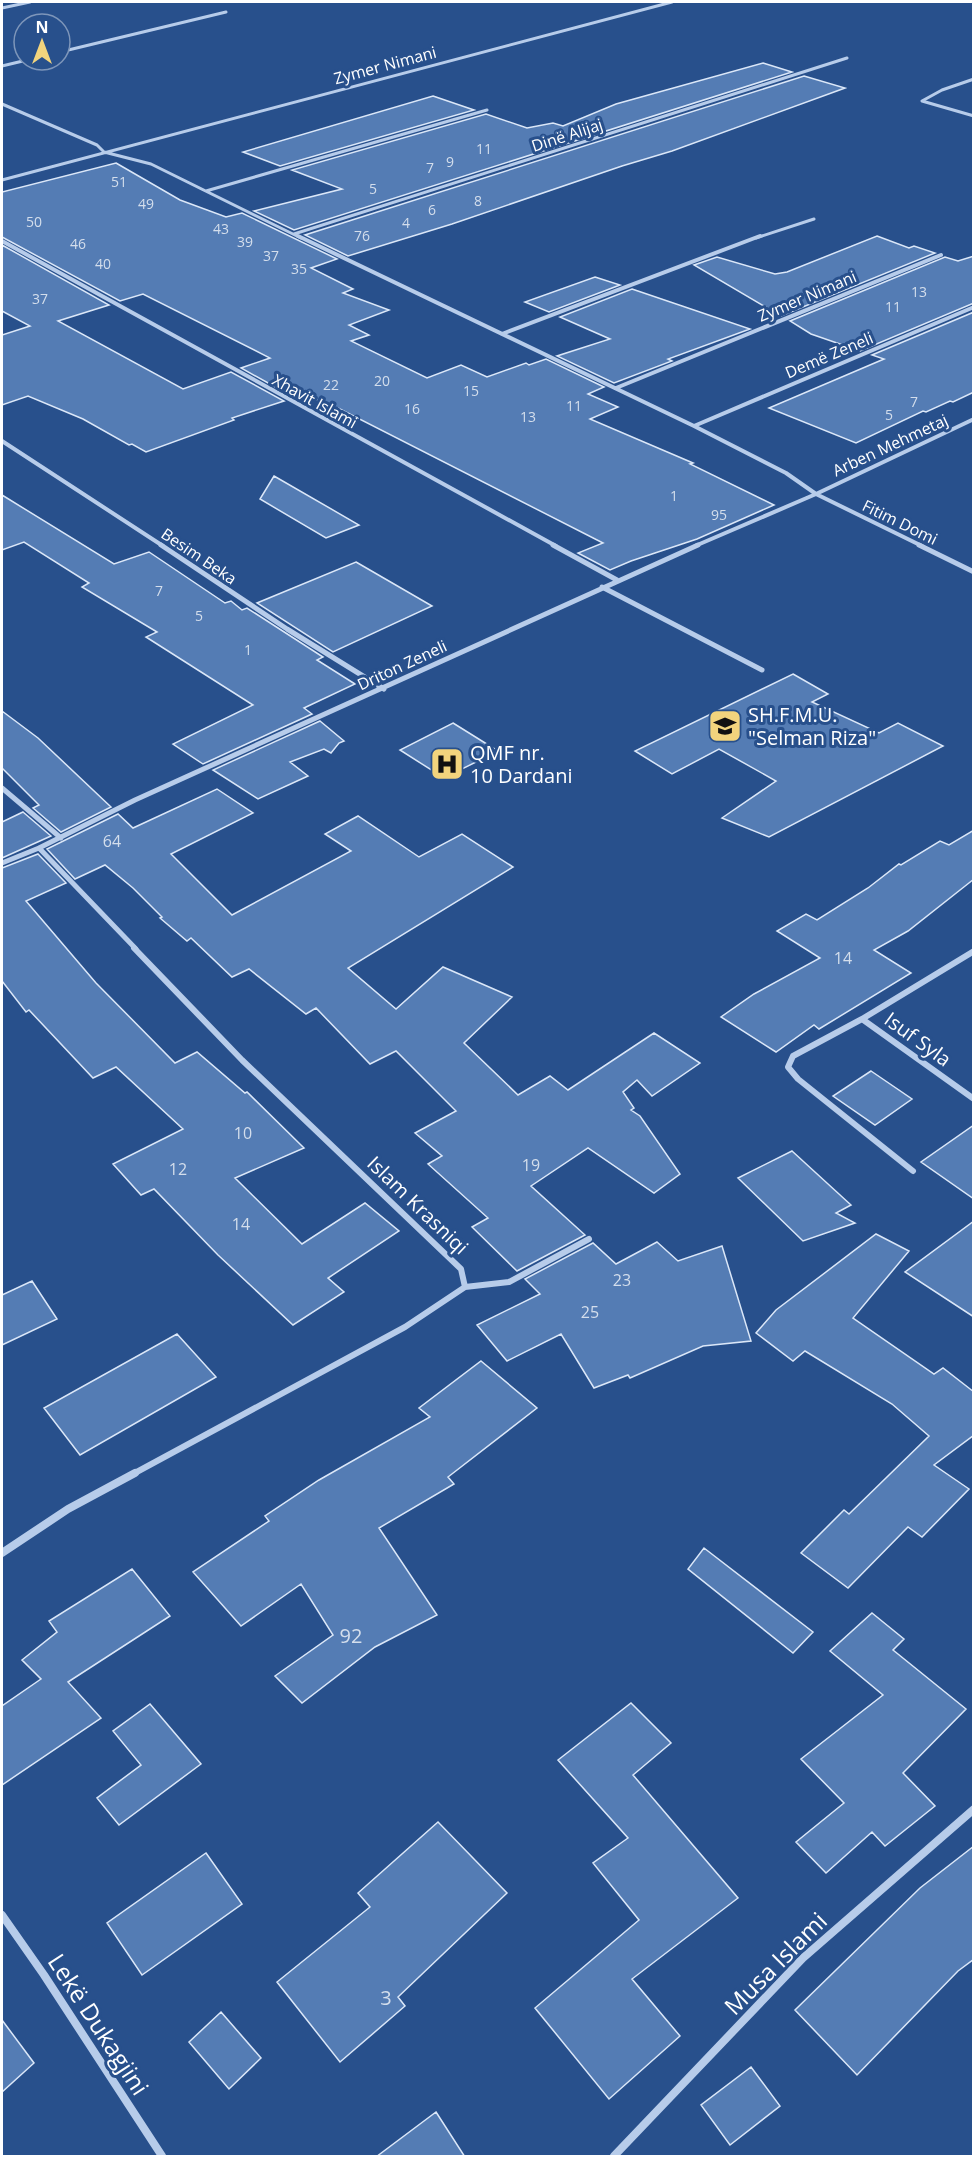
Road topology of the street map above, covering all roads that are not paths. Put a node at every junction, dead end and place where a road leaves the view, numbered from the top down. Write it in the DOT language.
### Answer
graph roads {
  1 [pos="30,2"];
  2 [pos="672,2"];
  3 [pos="2,8"];
  4 [pos="226,12"];
  5 [pos="72,49"];
  6 [pos="847,58"];
  7 [pos="974,79"];
  8 [pos="2,104"];
  9 [pos="487,110"];
  10 [pos="974,116"];
  11 [pos="104,152"];
  12 [pos="2,180"];
  13 [pos="205,192"];
  14 [pos="814,219"];
  15 [pos="293,235"];
  16 [pos="2,241"];
  17 [pos="941,255"];
  18 [pos="974,307"];
  19 [pos="501,334"];
  20 [pos="616,388"];
  21 [pos="974,419"];
  22 [pos="694,426"];
  23 [pos="2,441"];
  24 [pos="816,494"];
  25 [pos="974,572"];
  26 [pos="617,580"];
  27 [pos="602,587"];
  28 [pos="762,670"];
  29 [pos="384,689"];
  30 [pos="2,788"];
  31 [pos="61,838"];
  32 [pos="39,848"];
  33 [pos="2,863"];
  34 [pos="974,951"];
  35 [pos="862,1019"];
  36 [pos="974,1099"];
  37 [pos="913,1172"];
  38 [pos="588,1239"];
  39 [pos="465,1287"];
  40 [pos="2,1553"];
  41 [pos="974,1809"];
  42 [pos="2,1915"];
  43 [pos="162,2157"];
  44 [pos="614,2157"];
  1 -- 3 [label="street"];
  2 -- 11 [label="street, Zymer Nimani"];
  4 -- 5 [label="street"];
  6 -- 15 [label="street, Dinë Alijaj"];
  7 -- 10 [label="street"];
  8 -- 11 [label="street"];
  9 -- 13 [label="street"];
  11 -- 12 [label="street, Zymer Nimani"];
  11 -- 13 [label="street"];
  13 -- 15 [label="street"];
  14 -- 19 [label="street"];
  15 -- 19 [label="street"];
  16 -- 26 [label="street, Xhavit Islami"];
  17 -- 20 [label="street, Zymer Nimani"];
  18 -- 22 [label="street, Demë Zeneli"];
  19 -- 20 [label="street"];
  20 -- 22 [label="street"];
  21 -- 24 [label="street, Arben Mehmetaj"];
  22 -- 24 [label="street"];
  23 -- 29 [label="street, Besim Beka"];
  24 -- 25 [label="street, Fitim Domi"];
  24 -- 26 [label="street, Driton Zeneli"];
  26 -- 27 [label="street, Driton Zeneli"];
  27 -- 28 [label="street"];
  27 -- 29 [label="street, Driton Zeneli"];
  29 -- 31 [label="street, Driton Zeneli"];
  30 -- 31 [label="street"];
  31 -- 32 [label="street, Driton Zeneli"];
  32 -- 33 [label="street, Driton Zeneli"];
  32 -- 39 [label="street, Islam Krasniqi"];
  34 -- 35 [label="street, Isuf Syla"];
  35 -- 36 [label="street, Isuf Syla"];
  35 -- 37 [label="street"];
  38 -- 39 [label="street"];
  39 -- 40 [label="street, Islam Krasniqi"];
  41 -- 44 [label="street, Musa Islami"];
  42 -- 43 [label="street, Lekë Dukagjini"];
}
